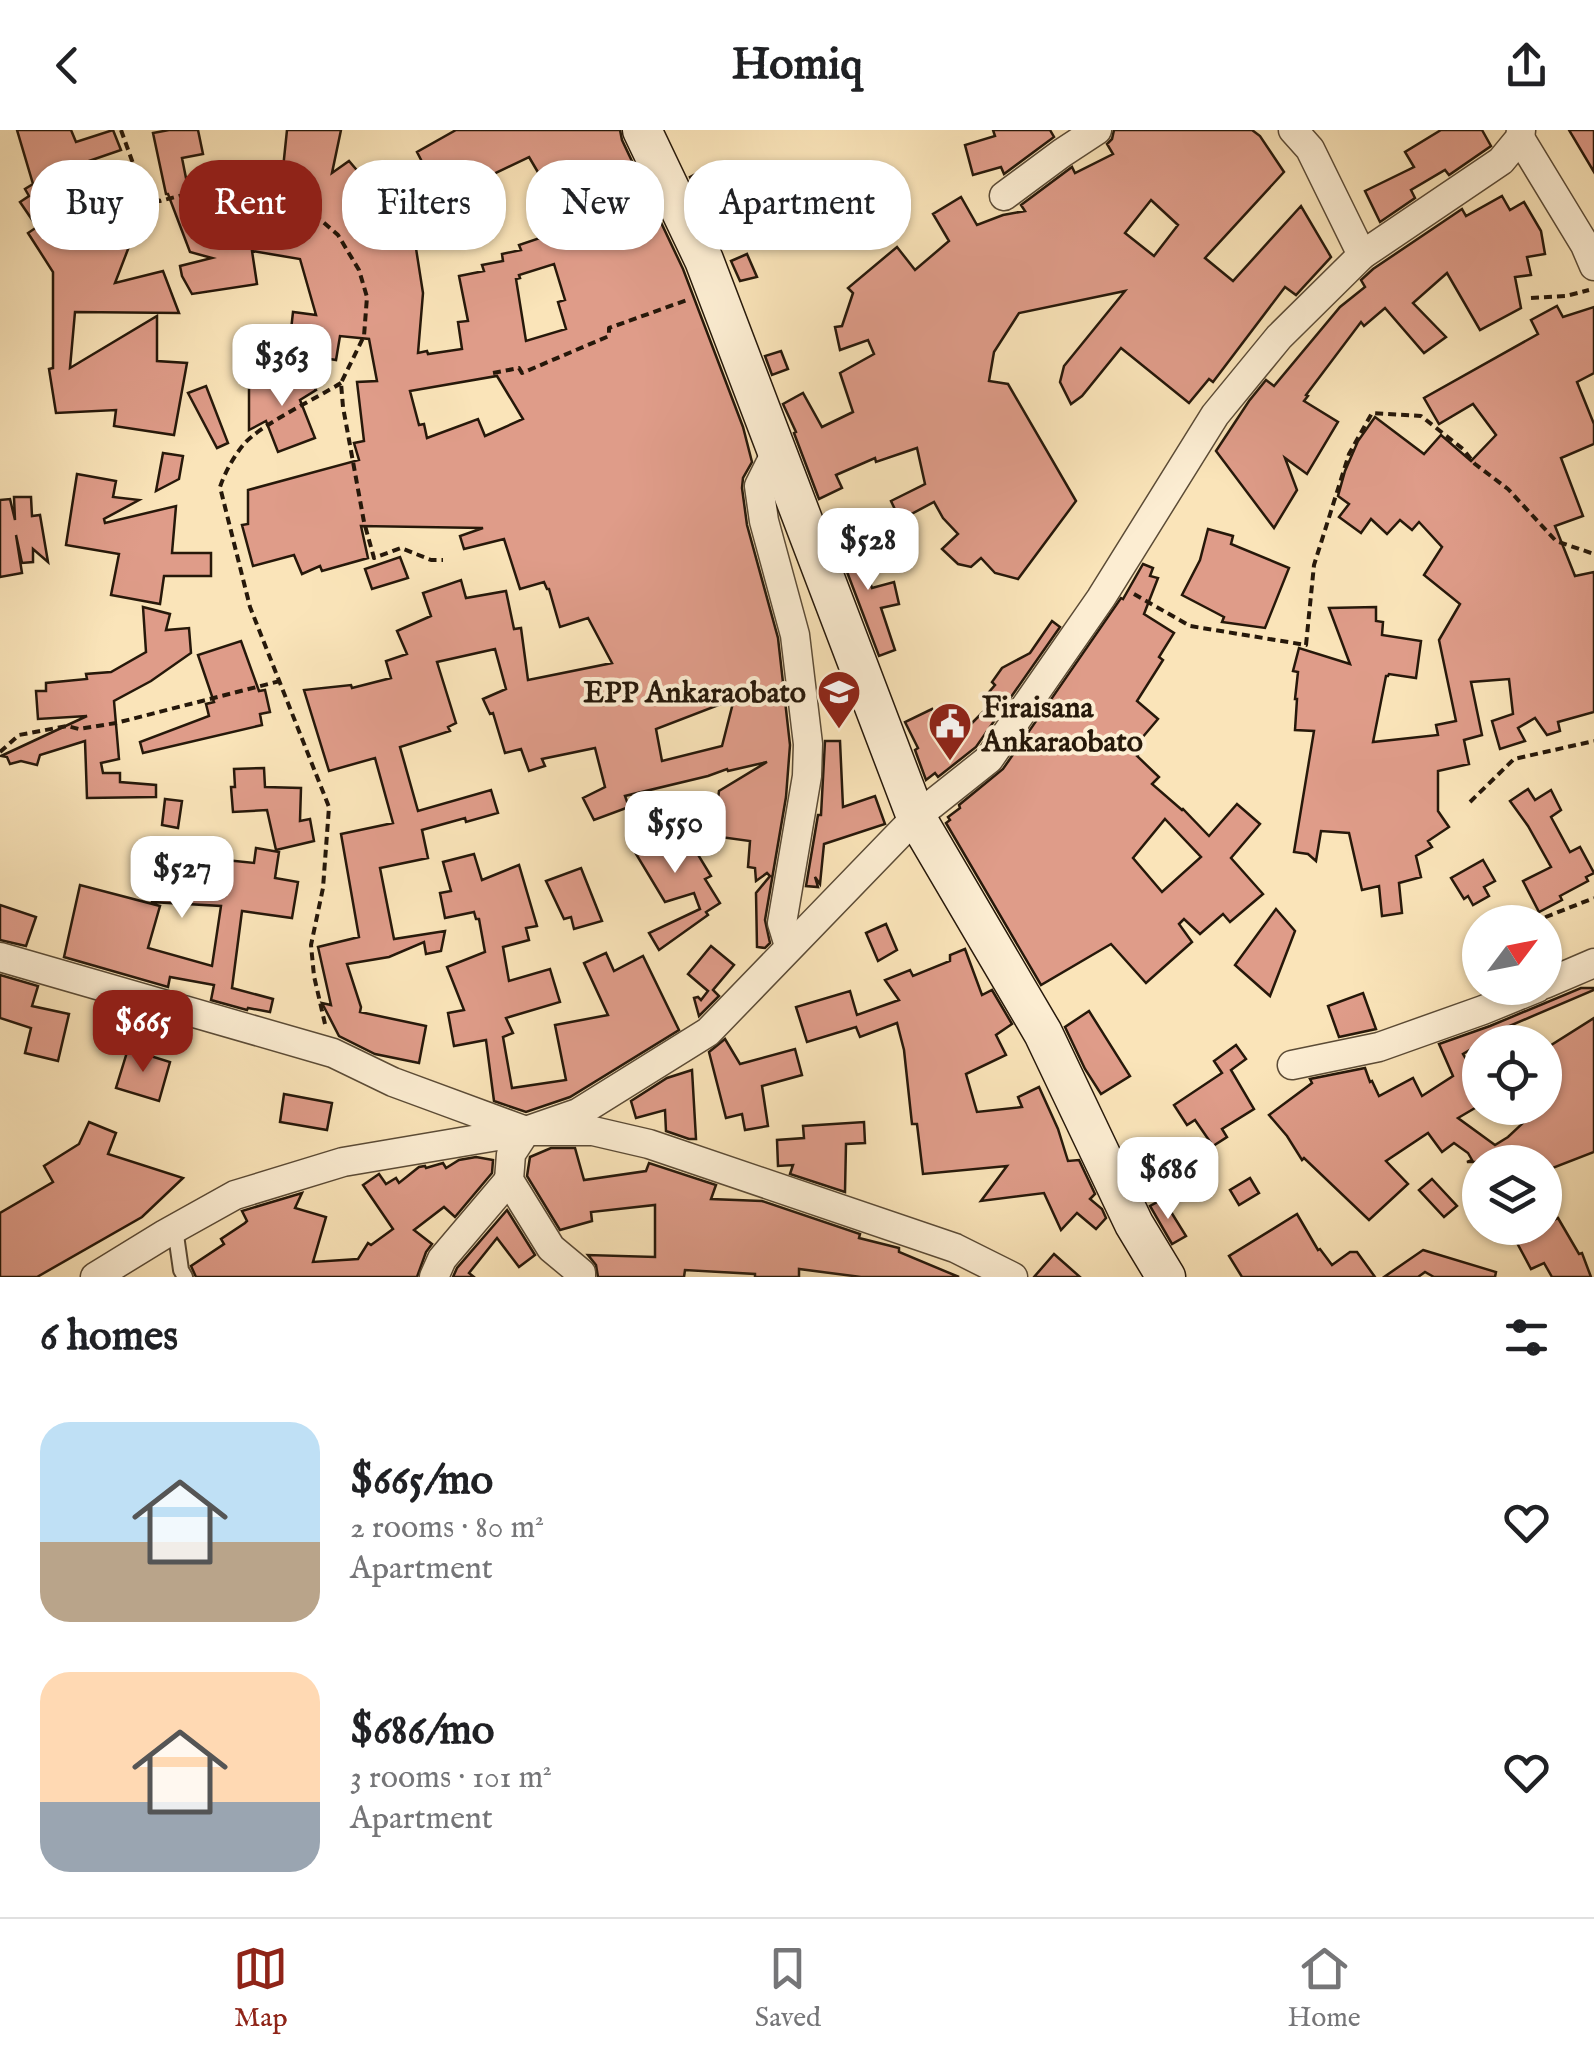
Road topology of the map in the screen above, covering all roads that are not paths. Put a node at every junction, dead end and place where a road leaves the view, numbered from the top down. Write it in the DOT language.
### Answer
graph roads {
  1 [pos="642,130"];
  2 [pos="1097,130"];
  3 [pos="1292,130"];
  4 [pos="1521,134"];
  5 [pos="1004,196"];
  6 [pos="1362,255"];
  7 [pos="1594,266"];
  8 [pos="776,452"];
  9 [pos="916,817"];
  10 [pos="789,946"];
  11 [pos="0,957"];
  12 [pos="1594,963"];
  13 [pos="1562,977"];
  14 [pos="1495,1005"];
  15 [pos="1292,1065"];
  16 [pos="526,1132"];
  17 [pos="509,1180"];
  18 [pos="175,1228"];
  19 [pos="95,1277"];
  20 [pos="185,1277"];
  21 [pos="434,1277"];
  22 [pos="582,1277"];
  23 [pos="1013,1277"];
  24 [pos="1166,1277"];
  1 -- 8 [label="street"];
  2 -- 5 [label="street"];
  3 -- 6 [label="street"];
  4 -- 6 [label="street"];
  4 -- 7 [label="street"];
  6 -- 9 [label="street"];
  8 -- 9 [label="street"];
  8 -- 10 [label="street"];
  9 -- 10 [label="street"];
  9 -- 24 [label="street"];
  10 -- 16 [label="street"];
  11 -- 16 [label="street"];
  12 -- 13 [label="street"];
  14 -- 15 [label="street"];
  16 -- 17 [label="street"];
  16 -- 18 [label="street"];
  16 -- 23 [label="street"];
  17 -- 21 [label="street"];
  17 -- 22 [label="street"];
  18 -- 19 [label="street"];
  18 -- 20 [label="lane"];
}
